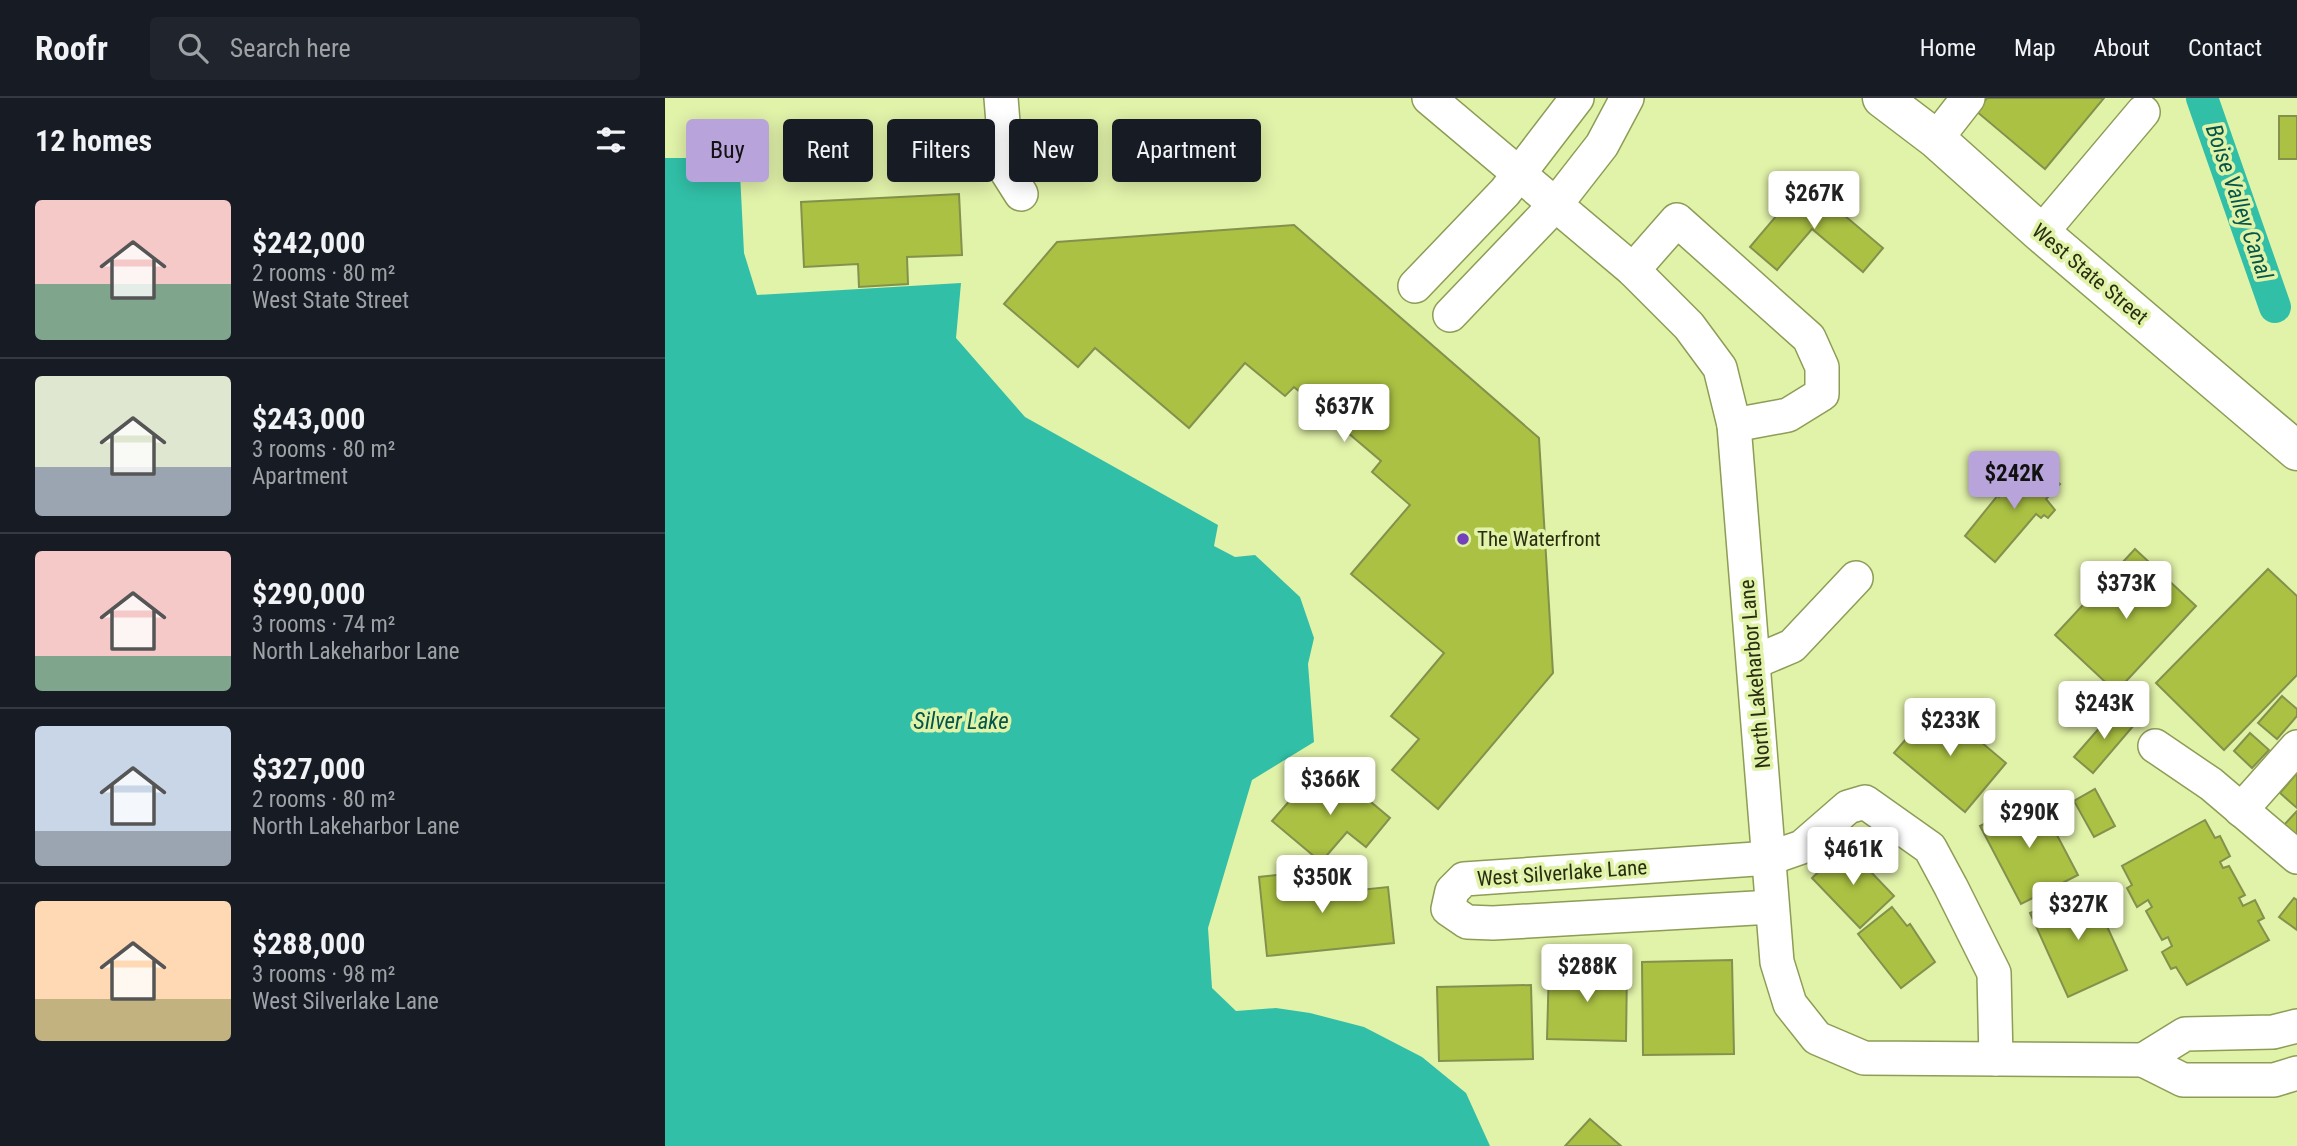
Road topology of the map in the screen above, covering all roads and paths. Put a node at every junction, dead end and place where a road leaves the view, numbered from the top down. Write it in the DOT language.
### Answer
graph roads {
  1 [pos="1002,98"];
  2 [pos="1429,98"];
  3 [pos="1577,98"];
  4 [pos="1627,98"];
  5 [pos="1645,98"];
  6 [pos="1882,98"];
  7 [pos="1968,98"];
  8 [pos="2143,112"];
  9 [pos="1935,139"];
  10 [pos="1602,145"];
  11 [pos="1519,173"];
  12 [pos="1021,194"];
  13 [pos="1556,204"];
  14 [pos="2041,233"];
  15 [pos="1633,270"];
  16 [pos="1415,286"];
  17 [pos="1450,315"];
  18 [pos="1734,425"];
  19 [pos="2297,451"];
  20 [pos="1856,578"];
  21 [pos="1754,662"];
  22 [pos="2155,746"];
  23 [pos="2297,747"];
  24 [pos="2241,810"];
  25 [pos="2297,857"];
  26 [pos="1770,858"];
  27 [pos="1772,907"];
  28 [pos="2297,1026"];
  29 [pos="1996,1059"];
  30 [pos="2143,1060"];
  31 [pos="2297,1073"];
  1 -- 12 [label="street"];
  2 -- 11 [label="street, North Lakeharbor Lane"];
  3 -- 11 [label="street"];
  4 -- 10 [label="street"];
  5 -- 10 [label="street"];
  6 -- 9 [label="main road, West State Street"];
  7 -- 9 [label="street"];
  8 -- 14 [label="street"];
  9 -- 14 [label="main road, West State Street"];
  10 -- 13 [label="street"];
  11 -- 13 [label="street, North Lakeharbor Lane"];
  11 -- 16 [label="street"];
  13 -- 15 [label="street, North Lakeharbor Lane"];
  13 -- 17 [label="street"];
  14 -- 19 [label="main road, West State Street"];
  15 -- 18 [label="street, North Lakeharbor Lane"];
  15 -- 18 [label="street"];
  18 -- 21 [label="street, North Lakeharbor Lane"];
  20 -- 21 [label="street"];
  21 -- 26 [label="street, North Lakeharbor Lane"];
  22 -- 24 [label="street"];
  23 -- 24 [label="street"];
  24 -- 25 [label="street"];
  26 -- 27 [label="street, North Lakeharbor Lane"];
  26 -- 27 [label="street, West Silverlake Lane"];
  26 -- 29 [label="street"];
  27 -- 29 [label="street, North Lakeharbor Lane"];
  28 -- 30 [label="street"];
  29 -- 30 [label="street, North Lakeharbor Lane"];
  30 -- 31 [label="street, North Lakeharbor Lane"];
}
